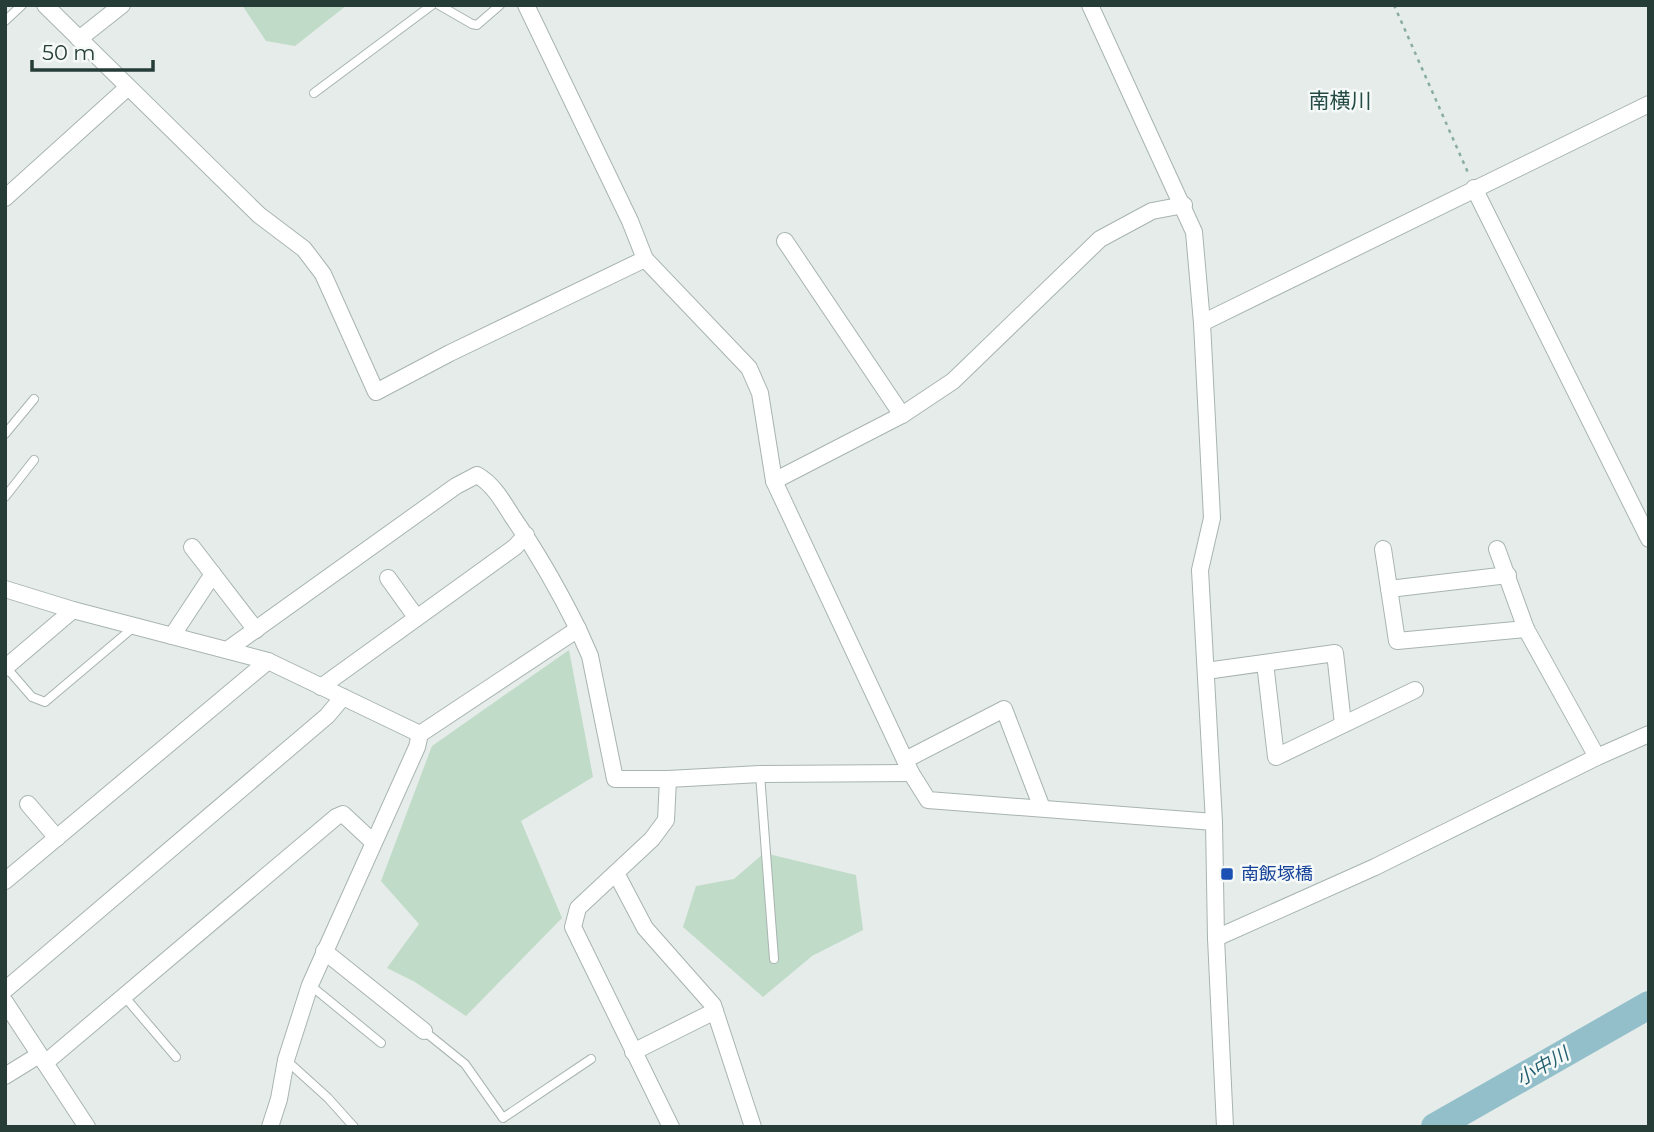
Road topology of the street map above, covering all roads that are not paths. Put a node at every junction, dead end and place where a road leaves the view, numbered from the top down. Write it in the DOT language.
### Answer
graph roads {
  1 [pos="22,5"];
  2 [pos="45,5"];
  3 [pos="122,5"];
  4 [pos="432,5"];
  5 [pos="439,5"];
  6 [pos="499,5"];
  7 [pos="526,5"];
  8 [pos="1090,5"];
  9 [pos="5,21"];
  10 [pos="79,39"];
  11 [pos="127,88"];
  12 [pos="314,93"];
  13 [pos="1649,104"];
  14 [pos="1475,188"];
  15 [pos="5,198"];
  16 [pos="1184,205"];
  17 [pos="785,241"];
  18 [pos="645,259"];
  19 [pos="1202,323"];
  20 [pos="34,399"];
  21 [pos="902,415"];
  22 [pos="5,434"];
  23 [pos="34,460"];
  24 [pos="774,481"];
  25 [pos="5,497"];
  26 [pos="526,535"];
  27 [pos="1649,539"];
  28 [pos="192,547"];
  29 [pos="1383,549"];
  30 [pos="1497,550"];
  31 [pos="213,574"];
  32 [pos="1508,575"];
  33 [pos="388,579"];
  34 [pos="5,589"];
  35 [pos="1389,589"];
  36 [pos="73,610"];
  37 [pos="416,617"];
  38 [pos="135,626"];
  39 [pos="578,628"];
  40 [pos="1526,629"];
  41 [pos="256,630"];
  42 [pos="173,636"];
  43 [pos="227,650"];
  44 [pos="268,661"];
  45 [pos="1265,663"];
  46 [pos="6,668"];
  47 [pos="1206,671"];
  48 [pos="321,688"];
  49 [pos="1415,690"];
  50 [pos="342,697"];
  51 [pos="1343,724"];
  52 [pos="420,734"];
  53 [pos="1649,734"];
  54 [pos="1597,757"];
  55 [pos="908,766"];
  56 [pos="760,774"];
  57 [pos="668,779"];
  58 [pos="28,804"];
  59 [pos="1042,808"];
  60 [pos="1214,822"];
  61 [pos="57,838"];
  62 [pos="373,842"];
  63 [pos="616,873"];
  64 [pos="5,881"];
  65 [pos="1216,938"];
  66 [pos="324,951"];
  67 [pos="774,959"];
  68 [pos="310,985"];
  69 [pos="5,989"];
  70 [pos="124,996"];
  71 [pos="5,1002"];
  72 [pos="715,1011"];
  73 [pos="424,1031"];
  74 [pos="381,1042"];
  75 [pos="634,1052"];
  76 [pos="176,1057"];
  77 [pos="42,1059"];
  78 [pos="591,1059"];
  79 [pos="286,1060"];
  80 [pos="5,1076"];
  81 [pos="87,1127"];
  82 [pos="270,1127"];
  83 [pos="354,1127"];
  84 [pos="671,1127"];
  85 [pos="752,1127"];
  86 [pos="1225,1127"];
  1 -- 9 [label="lane"];
  2 -- 10 [label="street"];
  3 -- 10 [label="street"];
  4 -- 12 [label="lane"];
  5 -- 6 [label="lane"];
  7 -- 18 [label="street"];
  8 -- 16 [label="street"];
  10 -- 11 [label="street"];
  11 -- 15 [label="street"];
  11 -- 18 [label="street"];
  13 -- 14 [label="street"];
  14 -- 19 [label="street"];
  14 -- 27 [label="street"];
  16 -- 19 [label="street"];
  16 -- 21 [label="street"];
  17 -- 21 [label="street"];
  18 -- 24 [label="street"];
  19 -- 47 [label="street"];
  20 -- 22 [label="lane"];
  21 -- 24 [label="street"];
  23 -- 25 [label="lane"];
  24 -- 55 [label="street"];
  26 -- 37 [label="street"];
  26 -- 39 [label="street"];
  26 -- 41 [label="street"];
  28 -- 31 [label="street"];
  29 -- 35 [label="street"];
  30 -- 32 [label="street"];
  31 -- 41 [label="street"];
  31 -- 42 [label="street"];
  32 -- 35 [label="street"];
  32 -- 40 [label="street"];
  33 -- 37 [label="street"];
  34 -- 36 [label="street"];
  35 -- 40 [label="street"];
  36 -- 38 [label="street"];
  36 -- 46 [label="street"];
  37 -- 48 [label="street"];
  38 -- 42 [label="street"];
  38 -- 46 [label="lane"];
  39 -- 52 [label="street"];
  39 -- 57 [label="street"];
  40 -- 54 [label="street"];
  41 -- 43 [label="street"];
  42 -- 43 [label="street"];
  43 -- 44 [label="street"];
  44 -- 48 [label="street"];
  44 -- 61 [label="street"];
  45 -- 47 [label="street"];
  45 -- 51 [label="street"];
  45 -- 51 [label="street"];
  47 -- 60 [label="street"];
  48 -- 50 [label="street"];
  49 -- 51 [label="street"];
  50 -- 52 [label="street"];
  50 -- 69 [label="street"];
  52 -- 62 [label="street"];
  53 -- 54 [label="street"];
  54 -- 65 [label="street"];
  55 -- 56 [label="street"];
  55 -- 59 [label="street"];
  55 -- 59 [label="street"];
  56 -- 57 [label="street"];
  56 -- 67 [label="lane"];
  57 -- 63 [label="street"];
  58 -- 61 [label="street"];
  59 -- 60 [label="street"];
  60 -- 65 [label="street"];
  61 -- 64 [label="street"];
  62 -- 66 [label="street"];
  62 -- 70 [label="street"];
  63 -- 72 [label="street"];
  63 -- 75 [label="street"];
  65 -- 86 [label="street"];
  66 -- 68 [label="street"];
  66 -- 73 [label="street"];
  68 -- 74 [label="lane"];
  68 -- 79 [label="street"];
  70 -- 76 [label="lane"];
  70 -- 77 [label="street"];
  71 -- 77 [label="street"];
  72 -- 75 [label="street"];
  72 -- 85 [label="street"];
  73 -- 78 [label="lane"];
  75 -- 84 [label="street"];
  77 -- 80 [label="street"];
  77 -- 81 [label="street"];
  79 -- 82 [label="street"];
  79 -- 83 [label="lane"];
}
